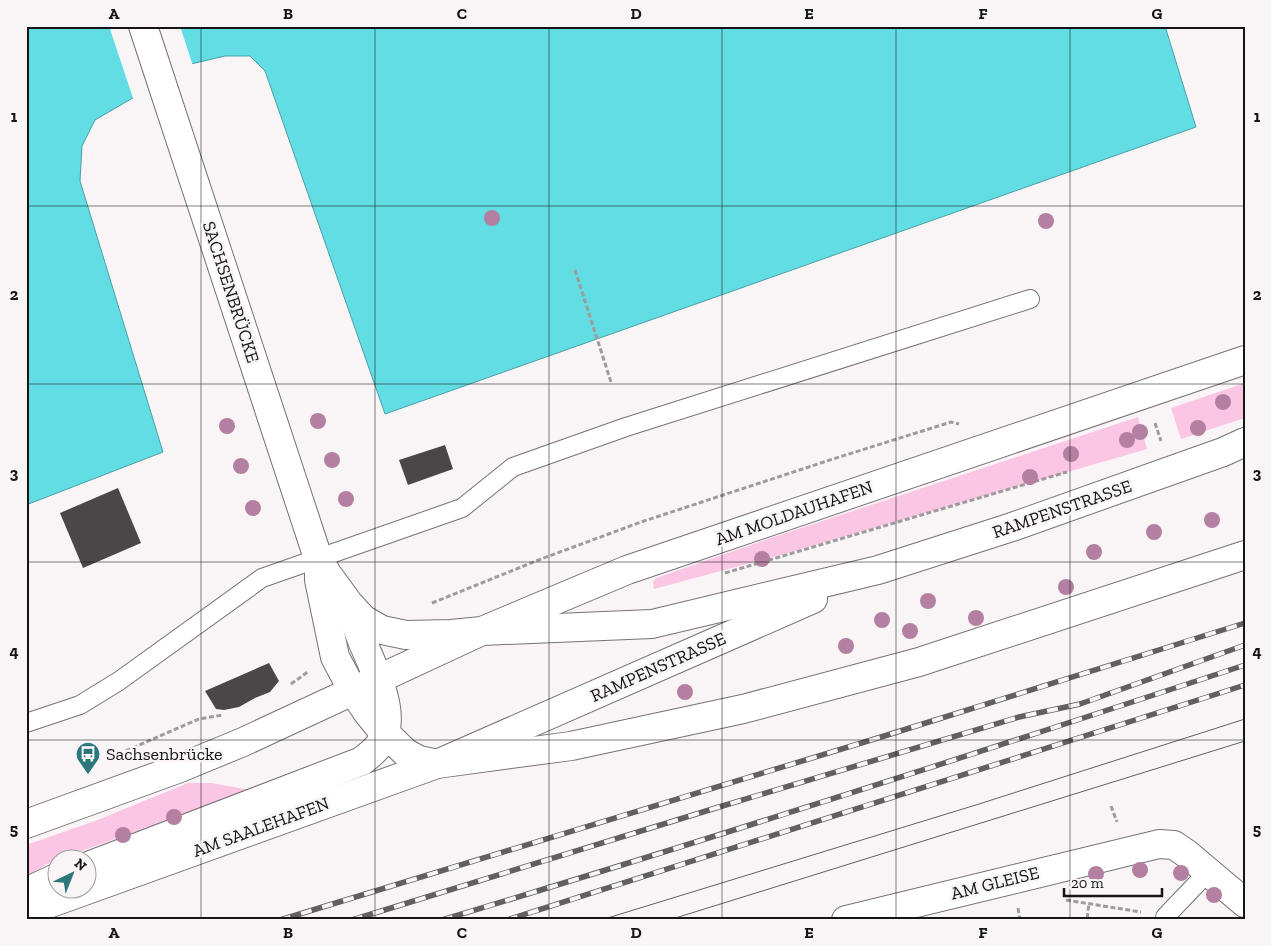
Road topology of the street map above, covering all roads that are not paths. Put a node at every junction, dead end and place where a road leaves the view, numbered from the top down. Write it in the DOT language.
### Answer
graph roads {
  1 [pos="143,26"];
  2 [pos="1030,298"];
  3 [pos="1245,360"];
  4 [pos="1238,448"];
  5 [pos="1245,555"];
  6 [pos="318,558"];
  7 [pos="878,570"];
  8 [pos="350,605"];
  9 [pos="482,631"];
  10 [pos="378,679"];
  11 [pos="353,691"];
  12 [pos="26,723"];
  13 [pos="385,733"];
  14 [pos="437,764"];
  15 [pos="26,824"];
  16 [pos="98,862"];
  17 [pos="1208,872"];
  18 [pos="48,882"];
  19 [pos="26,892"];
  20 [pos="1245,904"];
  21 [pos="26,912"];
  22 [pos="1165,917"];
  23 [pos="846,920"];
  1 -- 6 [label="street, SACHSENBRÜCKE"];
  2 -- 6 [label="lane"];
  3 -- 9 [label="street, AM MOLDAUHAFEN"];
  4 -- 7 [label="street, RAMPENSTRASSE"];
  5 -- 14 [label="street"];
  6 -- 8 [label="street, SACHSENBRÜCKE"];
  6 -- 11 [label="street, SACHSENBRÜCKE"];
  6 -- 12 [label="lane"];
  7 -- 9 [label="street, RAMPENSTRASSE"];
  7 -- 14 [label="street, RAMPENSTRASSE"];
  8 -- 9 [label="street, SACHSENBRÜCKE"];
  8 -- 10 [label="street"];
  9 -- 10 [label="street, AM MOLDAUHAFEN"];
  10 -- 11 [label="street, AM MOLDAUHAFEN"];
  10 -- 13 [label="street"];
  11 -- 13 [label="street"];
  11 -- 15 [label="street"];
  13 -- 14 [label="street"];
  13 -- 16 [label="street, AM SAALEHAFEN"];
  14 -- 21 [label="street, AM SAALEHAFEN"];
  17 -- 20 [label="street"];
  17 -- 22 [label="lane"];
  17 -- 23 [label="street, AM GLEISE"];
  18 -- 19 [label="street"];
}
